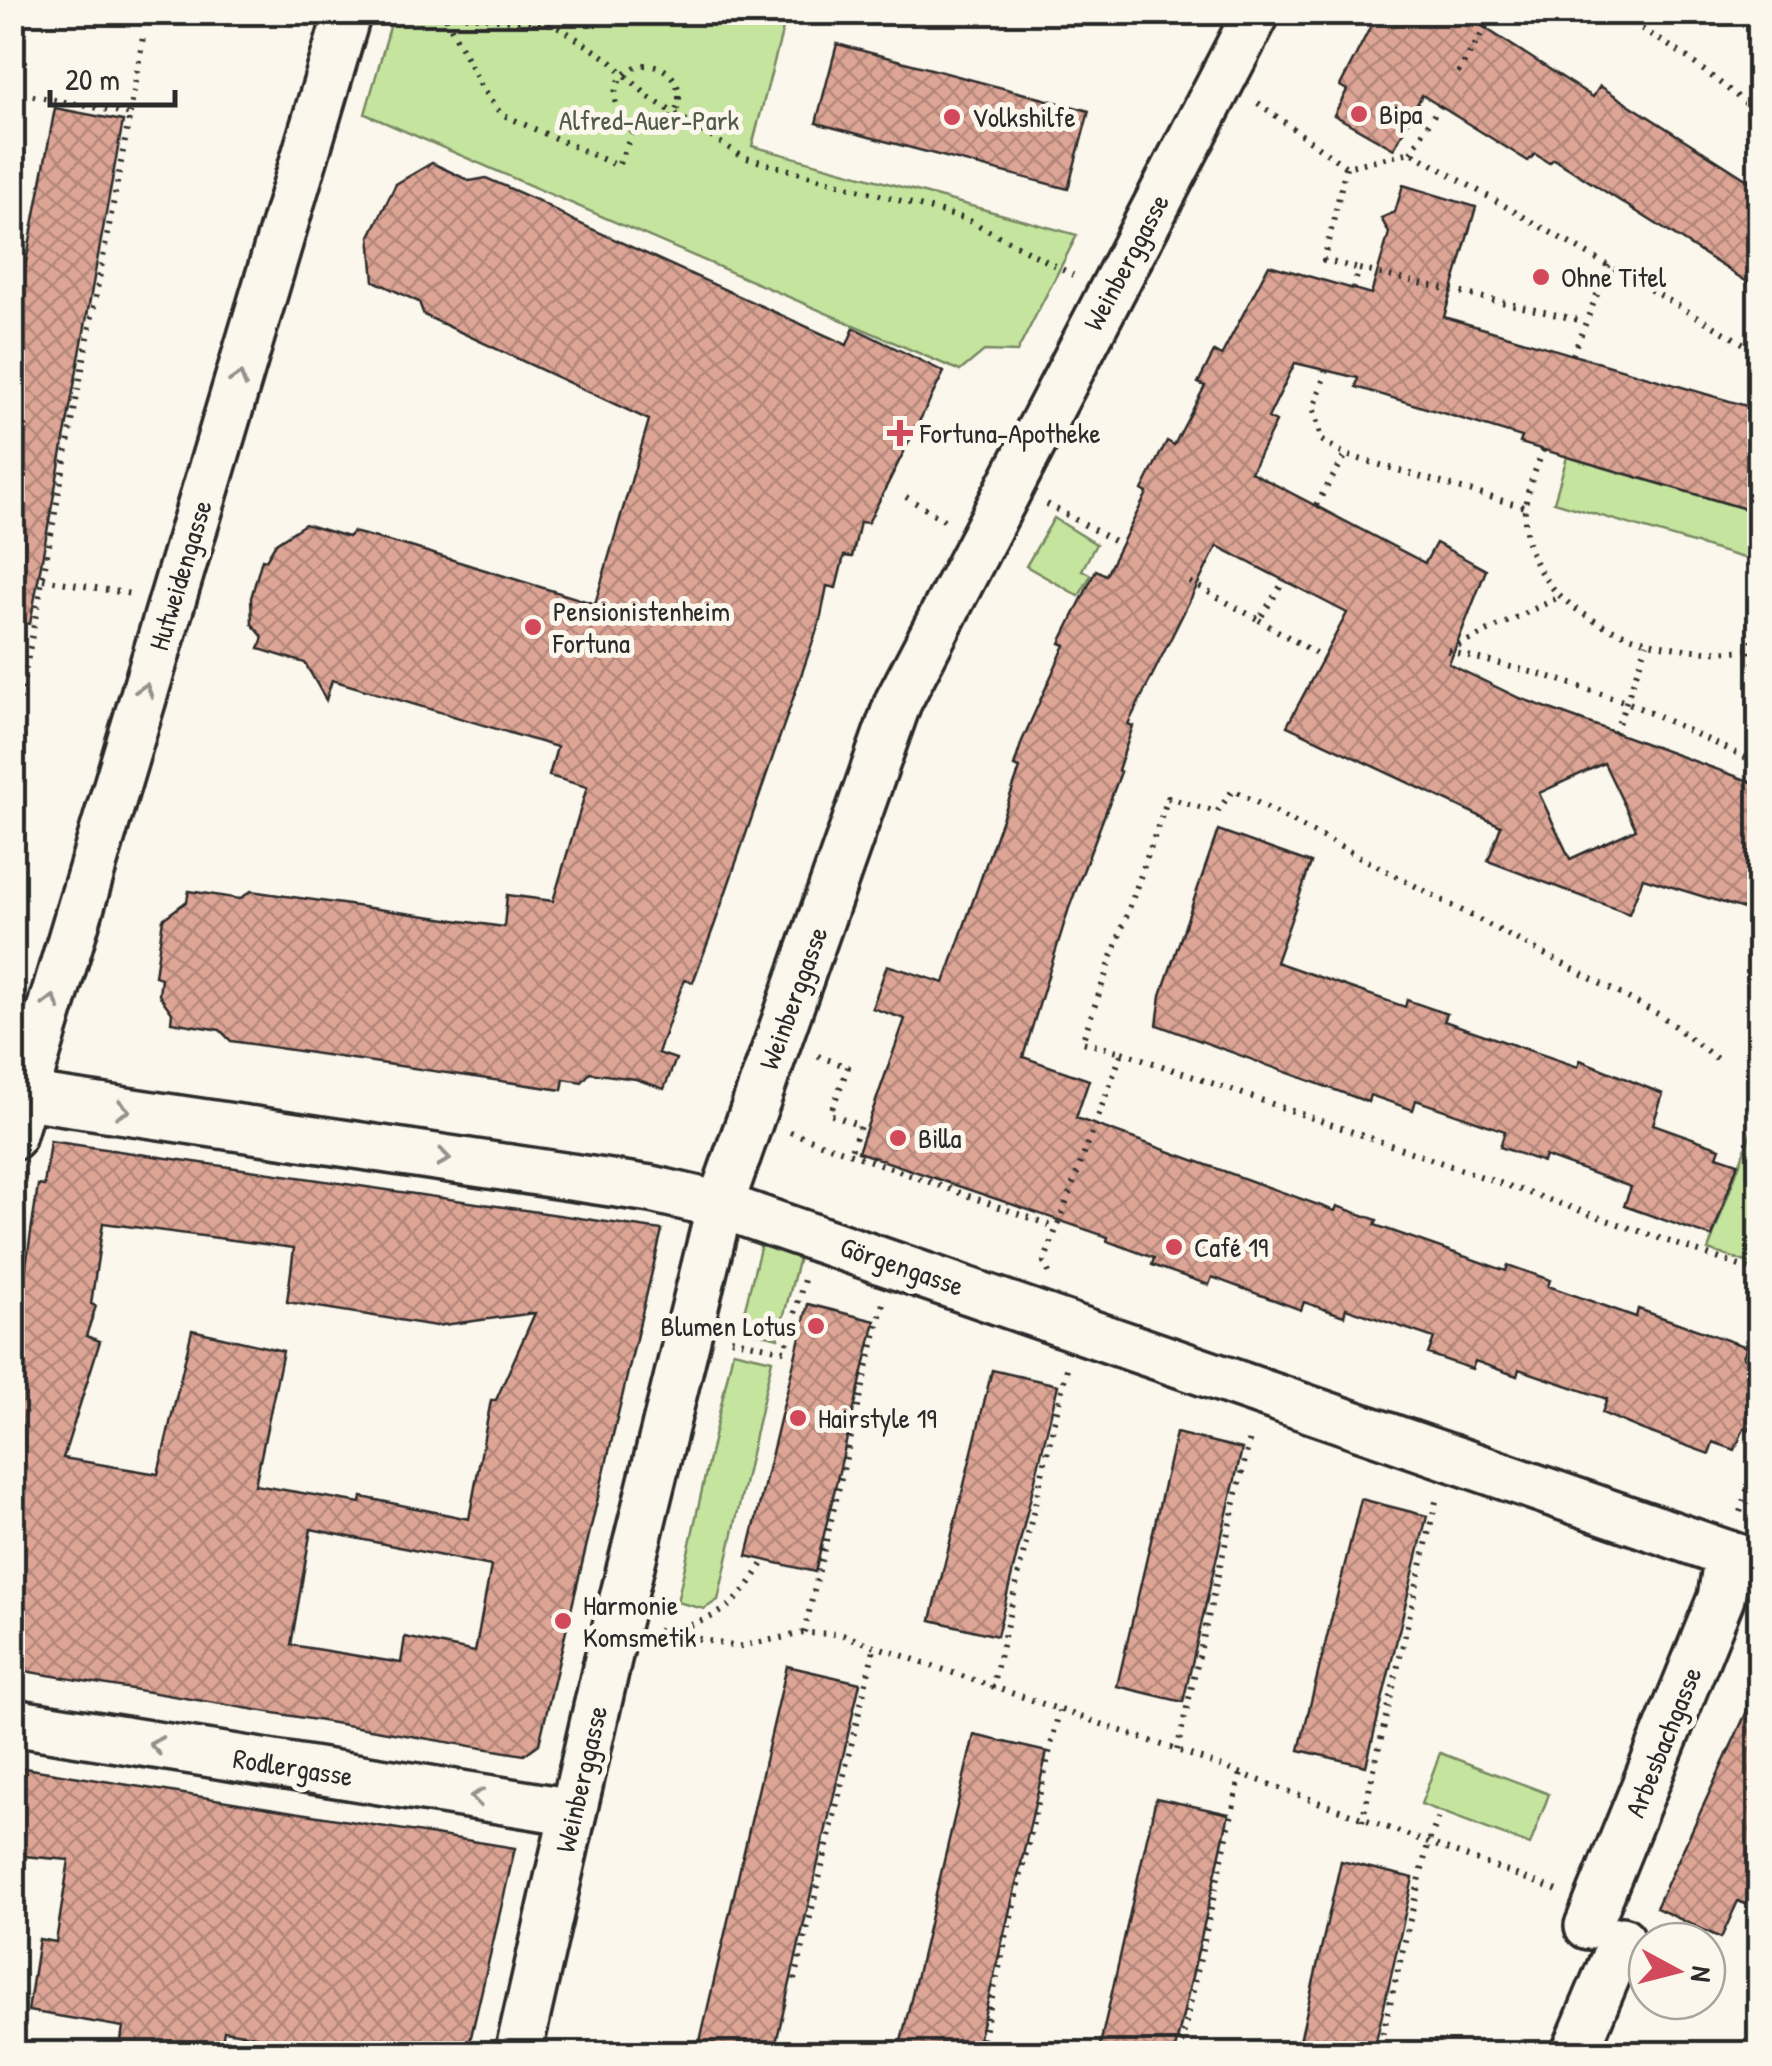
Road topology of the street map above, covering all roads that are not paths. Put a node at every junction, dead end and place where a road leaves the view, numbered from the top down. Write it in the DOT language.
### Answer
graph roads {
  1 [pos="348,12"];
  2 [pos="1257,12"];
  3 [pos="17,1109"];
  4 [pos="720,1205"];
  5 [pos="1744,1560"];
  6 [pos="12,1722"];
  7 [pos="573,1812"];
  8 [pos="518,2054"];
  9 [pos="1574,2054"];
  3 -- 1 [label="street, Hutweidengasse, one-way"];
  2 -- 4 [label="street, Weinberggasse"];
  3 -- 4 [label="street, Görgengasse, one-way"];
  4 -- 5 [label="street, Görgengasse"];
  4 -- 7 [label="street, Weinberggasse"];
  5 -- 9 [label="street, Arbesbachgasse"];
  7 -- 6 [label="street, Rodlergasse, one-way"];
  7 -- 8 [label="street, Weinberggasse"];
}
